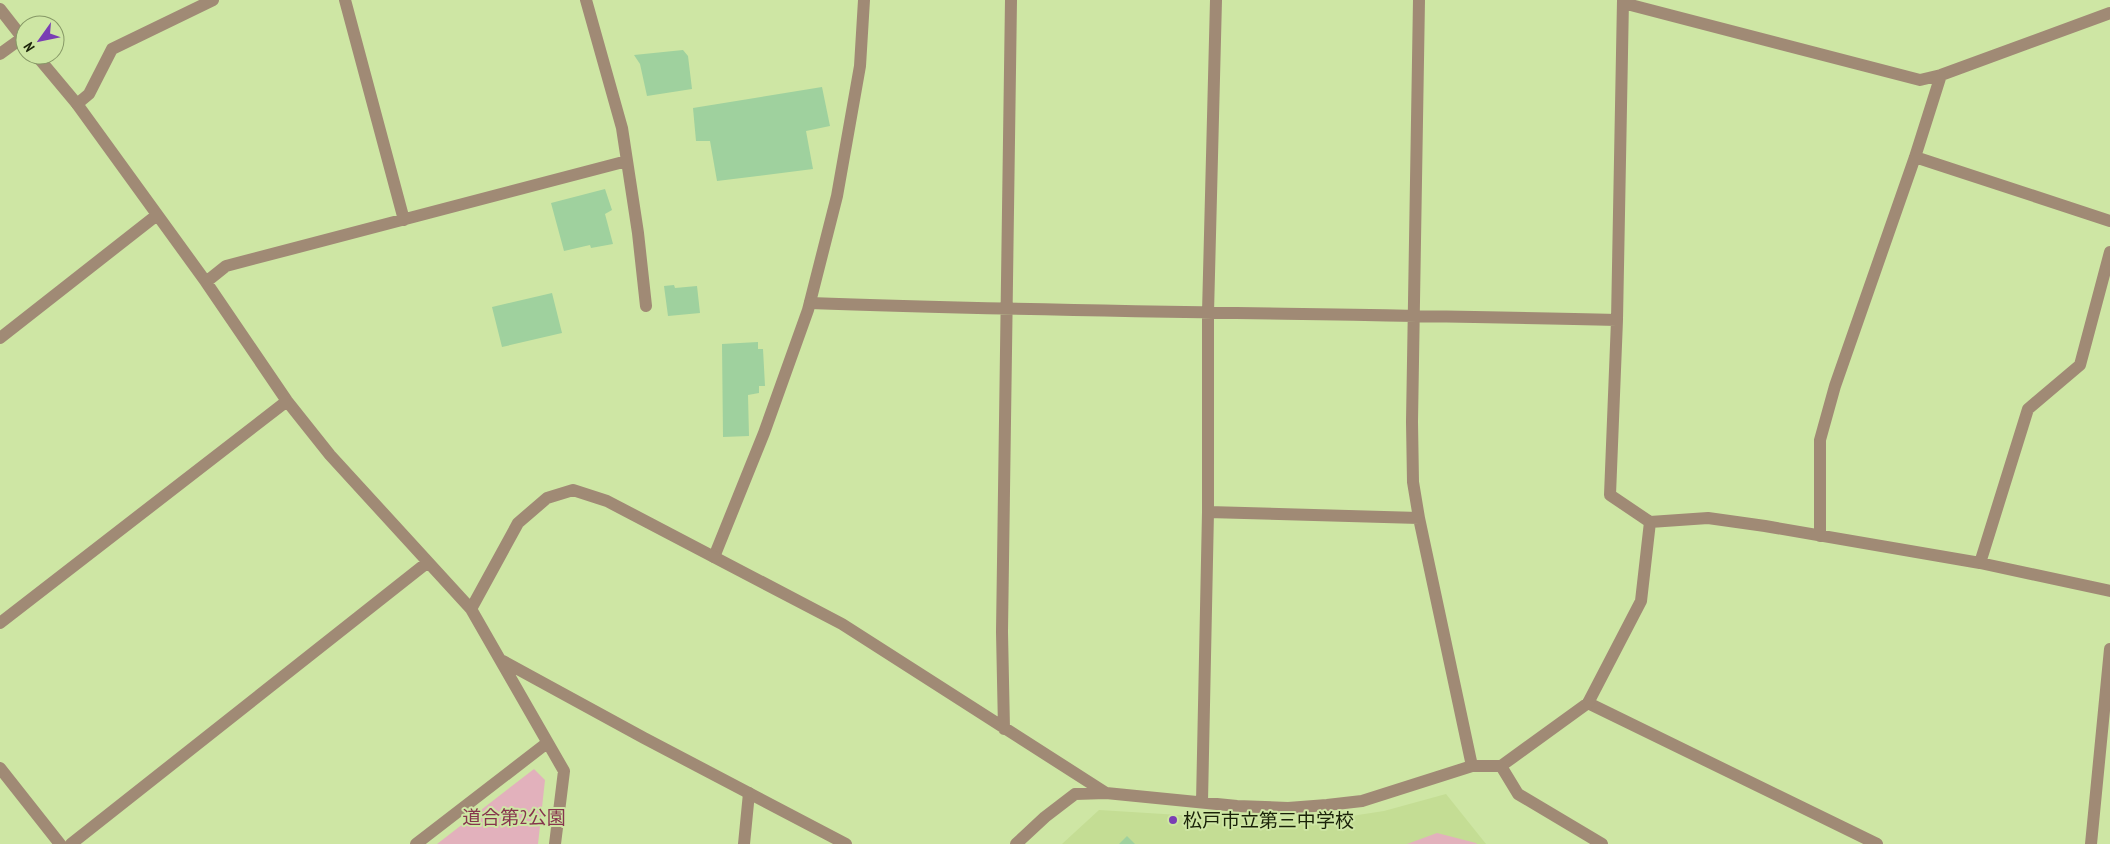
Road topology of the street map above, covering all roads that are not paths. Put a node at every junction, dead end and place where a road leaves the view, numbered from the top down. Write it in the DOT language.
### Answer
graph roads {
  1 [pos="213,0"];
  2 [pos="345,0"];
  3 [pos="586,0"];
  4 [pos="864,0"];
  5 [pos="1011,0"];
  6 [pos="1216,0"];
  7 [pos="1419,0"];
  8 [pos="1623,2"];
  9 [pos="0,9"];
  10 [pos="2110,13"];
  11 [pos="15,29"];
  12 [pos="15,45"];
  13 [pos="0,54"];
  14 [pos="44,65"];
  15 [pos="1941,75"];
  16 [pos="77,104"];
  17 [pos="1915,157"];
  18 [pos="627,161"];
  19 [pos="157,215"];
  20 [pos="404,220"];
  21 [pos="2110,222"];
  22 [pos="2110,252"];
  23 [pos="206,282"];
  24 [pos="810,303"];
  25 [pos="646,306"];
  26 [pos="1006,310"];
  27 [pos="1208,313"];
  28 [pos="1413,315"];
  29 [pos="1617,320"];
  30 [pos="0,338"];
  31 [pos="287,401"];
  32 [pos="1208,512"];
  33 [pos="1419,518"];
  34 [pos="1650,522"];
  35 [pos="1820,536"];
  36 [pos="714,557"];
  37 [pos="428,562"];
  38 [pos="1980,563"];
  39 [pos="2110,590"];
  40 [pos="471,609"];
  41 [pos="0,623"];
  42 [pos="2110,650"];
  43 [pos="503,661"];
  44 [pos="1588,703"];
  45 [pos="1004,729"];
  46 [pos="547,743"];
  47 [pos="1472,766"];
  48 [pos="1501,766"];
  49 [pos="0,768"];
  50 [pos="749,793"];
  51 [pos="1106,793"];
  52 [pos="1202,802"];
  53 [pos="60,844"];
  54 [pos="71,844"];
  55 [pos="416,844"];
  56 [pos="555,844"];
  57 [pos="744,844"];
  58 [pos="846,844"];
  59 [pos="1016,844"];
  60 [pos="1602,844"];
  61 [pos="1877,844"];
  62 [pos="2091,844"];
  1 -- 16 [label="street"];
  2 -- 20 [label="street"];
  3 -- 18 [label="street"];
  4 -- 24 [label="street"];
  5 -- 26 [label="street"];
  6 -- 27 [label="street"];
  7 -- 28 [label="street"];
  8 -- 15 [label="street"];
  8 -- 29 [label="street"];
  9 -- 11 [label="street"];
  10 -- 15 [label="street"];
  12 -- 13 [label="street"];
  14 -- 16 [label="street"];
  15 -- 17 [label="street"];
  16 -- 19 [label="street"];
  17 -- 21 [label="street"];
  17 -- 35 [label="street"];
  18 -- 20 [label="street"];
  18 -- 25 [label="street"];
  19 -- 23 [label="street"];
  19 -- 30 [label="street"];
  20 -- 23 [label="street"];
  22 -- 38 [label="street"];
  23 -- 31 [label="street"];
  24 -- 26 [label="street"];
  24 -- 36 [label="street"];
  26 -- 27 [label="street"];
  26 -- 45 [label="street"];
  27 -- 28 [label="street"];
  27 -- 32 [label="street"];
  28 -- 29 [label="street"];
  28 -- 33 [label="street"];
  29 -- 34 [label="street"];
  31 -- 37 [label="street"];
  31 -- 41 [label="street"];
  32 -- 33 [label="street"];
  32 -- 52 [label="street"];
  33 -- 47 [label="street"];
  34 -- 35 [label="street"];
  34 -- 44 [label="street"];
  35 -- 38 [label="street"];
  36 -- 40 [label="street"];
  36 -- 45 [label="street"];
  37 -- 40 [label="street"];
  37 -- 54 [label="street"];
  38 -- 39 [label="street"];
  40 -- 43 [label="street"];
  42 -- 62 [label="street"];
  43 -- 46 [label="street"];
  43 -- 50 [label="street"];
  44 -- 48 [label="street"];
  44 -- 61 [label="street"];
  45 -- 51 [label="street"];
  46 -- 55 [label="street"];
  46 -- 56 [label="street"];
  47 -- 48 [label="street"];
  47 -- 52 [label="street"];
  48 -- 60 [label="street"];
  49 -- 53 [label="street"];
  50 -- 57 [label="street"];
  50 -- 58 [label="street"];
  51 -- 52 [label="street"];
  51 -- 59 [label="street"];
}
